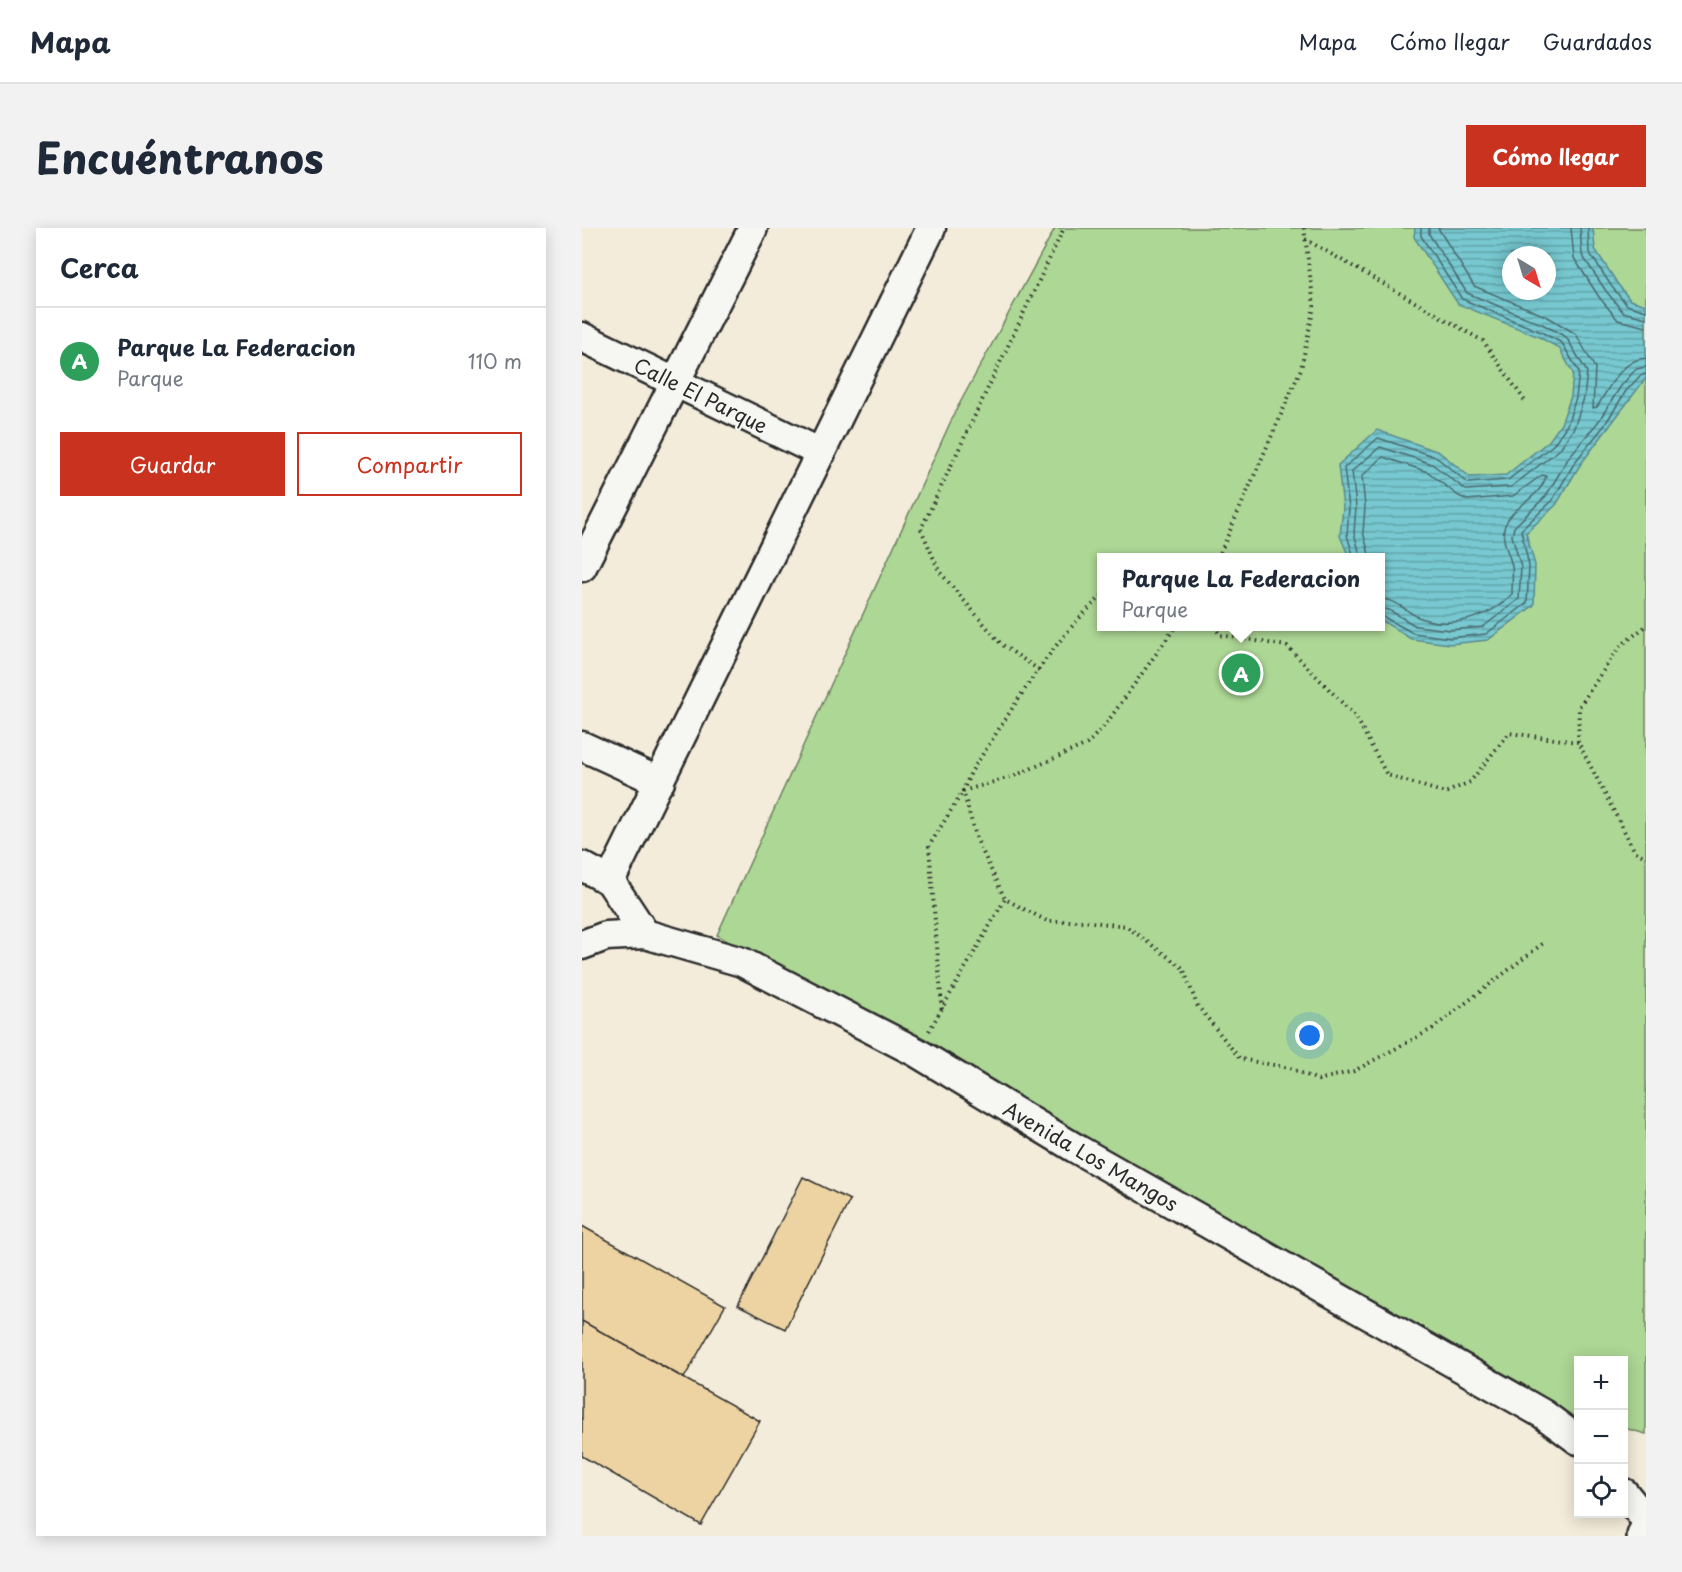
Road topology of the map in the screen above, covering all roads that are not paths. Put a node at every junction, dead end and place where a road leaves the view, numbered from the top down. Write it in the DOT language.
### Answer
graph roads {
  1 [pos="753,228"];
  2 [pos="931,228"];
  3 [pos="582,337"];
  4 [pos="674,382"];
  5 [pos="821,453"];
  6 [pos="582,567"];
  7 [pos="582,746"];
  8 [pos="660,782"];
  9 [pos="582,866"];
  10 [pos="610,881"];
  11 [pos="645,934"];
  12 [pos="582,945"];
  13 [pos="1574,1437"];
  14 [pos="1628,1499"];
  15 [pos="1646,1520"];
  16 [pos="1646,1531"];
  17 [pos="1644,1536"];
  1 -- 4 [label="street"];
  2 -- 5 [label="street"];
  3 -- 4 [label="street, Calle El Parque"];
  4 -- 5 [label="street, Calle El Parque"];
  4 -- 6 [label="street"];
  5 -- 8 [label="street"];
  7 -- 8 [label="street"];
  8 -- 10 [label="street"];
  9 -- 10 [label="street"];
  10 -- 11 [label="street"];
  11 -- 12 [label="street, Avenida Los Mangos"];
  11 -- 13 [label="street, Avenida Los Mangos"];
  14 -- 15 [label="street"];
  16 -- 17 [label="main road"];
}
